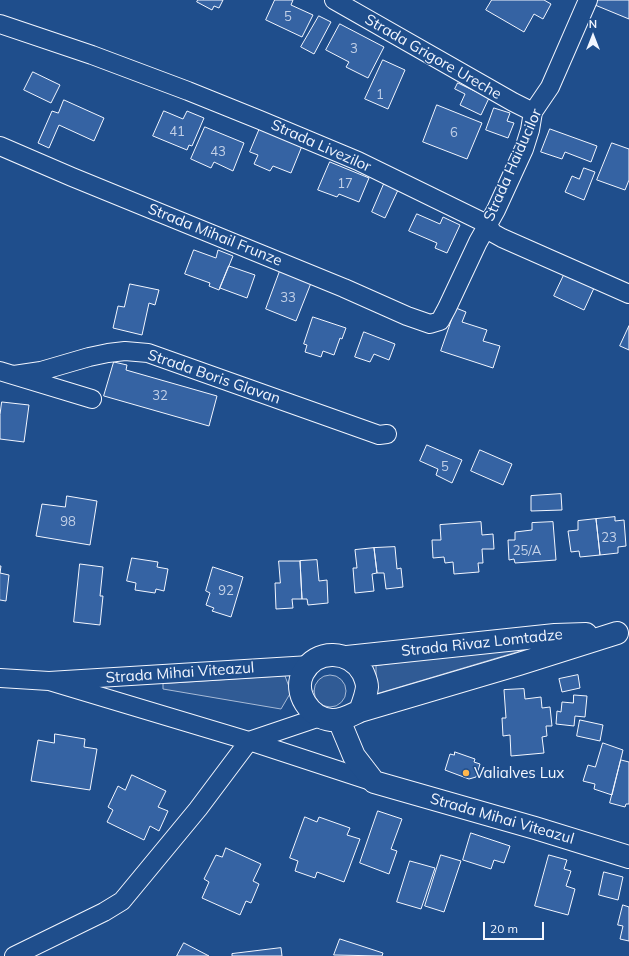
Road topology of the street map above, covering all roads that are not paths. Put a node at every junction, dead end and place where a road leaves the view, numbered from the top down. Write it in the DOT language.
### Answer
graph roads {
  1 [pos="334,0"];
  2 [pos="588,0"];
  3 [pos="0,24"];
  4 [pos="533,112"];
  5 [pos="0,146"];
  6 [pos="487,224"];
  7 [pos="629,294"];
  8 [pos="430,324"];
  9 [pos="7,373"];
  10 [pos="92,399"];
  11 [pos="386,434"];
  12 [pos="623,632"];
  13 [pos="347,657"];
  14 [pos="310,665"];
  15 [pos="0,678"];
  16 [pos="50,681"];
  17 [pos="360,711"];
  18 [pos="330,719"];
  19 [pos="249,741"];
  20 [pos="374,782"];
  21 [pos="629,857"];
  22 [pos="14,956"];
  1 -- 4 [label="street, Strada Grigore Ureche"];
  2 -- 4 [label="street, Strada Haiducilor"];
  3 -- 6 [label="street, Strada Livezilor"];
  4 -- 6 [label="street, Strada Haiducilor"];
  5 -- 8 [label="street, Strada Mihail Frunze"];
  6 -- 7 [label="street, Strada Livezilor"];
  6 -- 8 [label="street, Strada Haiducilor"];
  9 -- 10 [label="street, Strada Boris Glavan"];
  9 -- 11 [label="street, Strada Boris Glavan"];
  12 -- 13 [label="street, Strada Rivaz Lomtadze"];
  12 -- 17 [label="street, Strada Rivaz Lomtadze"];
  13 -- 14 [label="street"];
  13 -- 17 [label="street"];
  14 -- 16 [label="street, Strada Mihai Viteazul"];
  14 -- 18 [label="street"];
  15 -- 16 [label="street, Strada Mihai Viteazul"];
  16 -- 19 [label="street, Strada Mihai Viteazul"];
  17 -- 18 [label="street"];
  18 -- 19 [label="street"];
  18 -- 20 [label="street"];
  19 -- 20 [label="street, Strada Mihai Viteazul"];
  19 -- 22 [label="street"];
  20 -- 21 [label="street, Strada Mihai Viteazul"];
}
